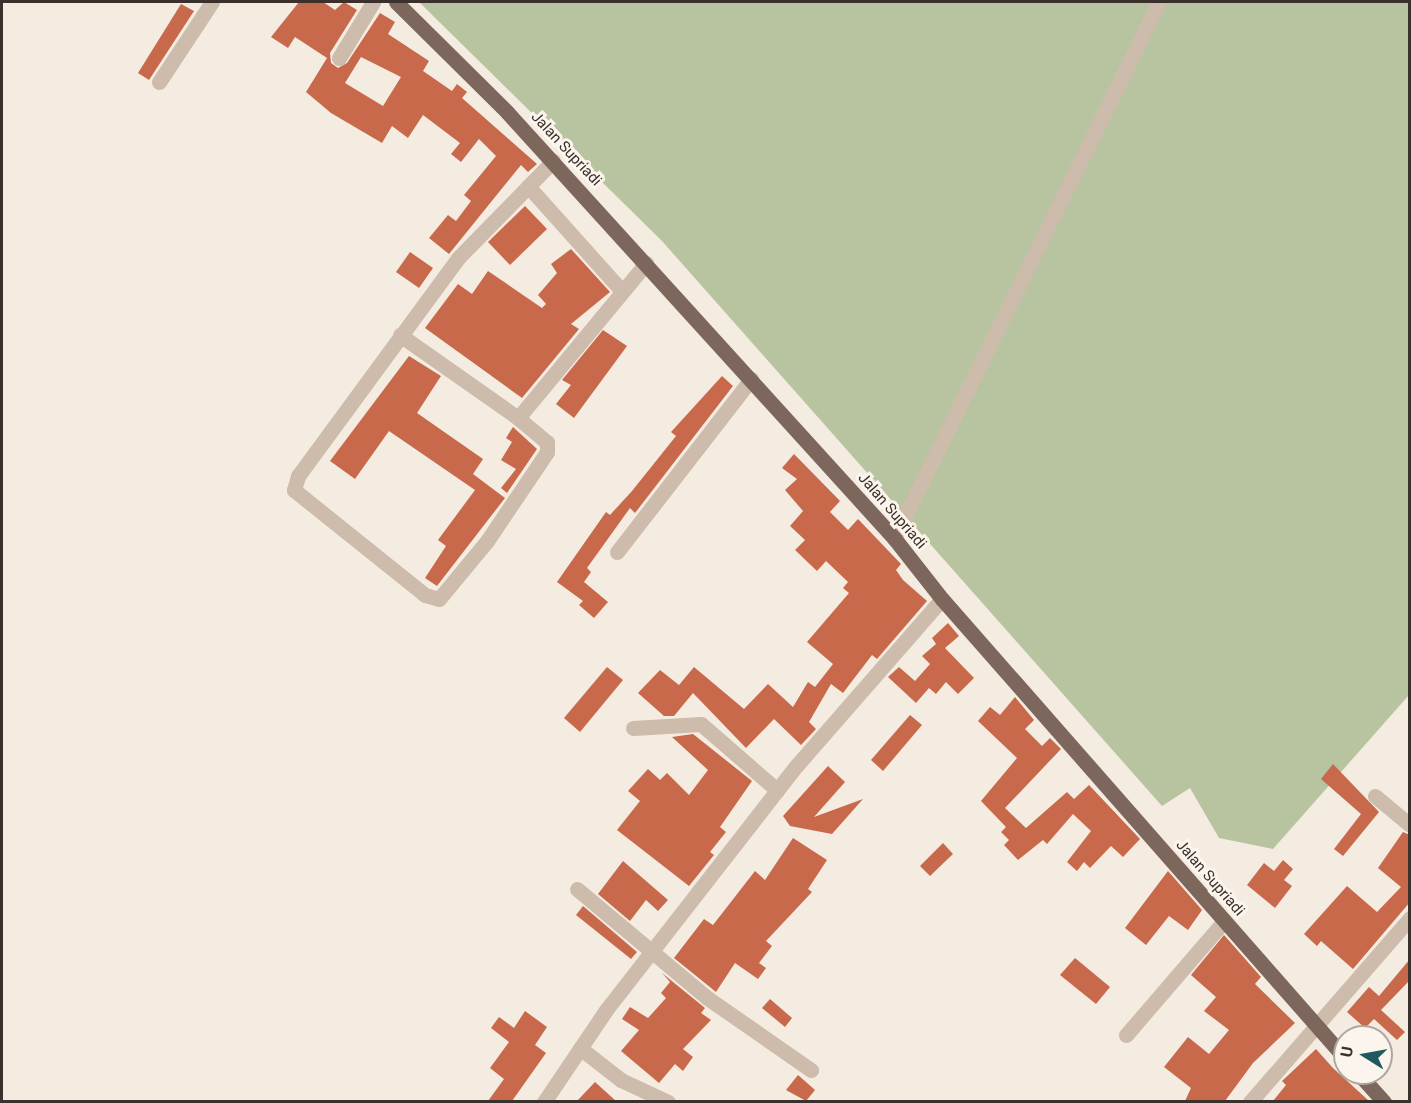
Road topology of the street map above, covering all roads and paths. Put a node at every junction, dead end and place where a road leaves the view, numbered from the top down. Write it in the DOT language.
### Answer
graph roads {
  1 [pos="212,2"];
  2 [pos="374,2"];
  3 [pos="396,2"];
  4 [pos="1159,2"];
  5 [pos="339,58"];
  6 [pos="159,82"];
  7 [pos="553,161"];
  8 [pos="528,186"];
  9 [pos="645,263"];
  10 [pos="621,290"];
  11 [pos="400,334"];
  12 [pos="751,379"];
  13 [pos="518,418"];
  14 [pos="894,538"];
  15 [pos="617,552"];
  16 [pos="942,599"];
  17 [pos="633,728"];
  18 [pos="777,790"];
  19 [pos="1375,796"];
  20 [pos="1410,825"];
  21 [pos="577,889"];
  22 [pos="1410,918"];
  23 [pos="1224,921"];
  24 [pos="653,951"];
  25 [pos="1315,1024"];
  26 [pos="1126,1035"];
  27 [pos="1333,1044"];
  28 [pos="580,1048"];
  29 [pos="812,1070"];
  30 [pos="1369,1085"];
  31 [pos="544,1101"];
  32 [pos="668,1101"];
  33 [pos="1250,1101"];
  34 [pos="1384,1101"];
  1 -- 6 [label="street"];
  2 -- 5 [label="street"];
  3 -- 7 [label="main road, Jalan Supriadi"];
  4 -- 14 [label="street"];
  7 -- 8 [label="street"];
  7 -- 9 [label="main road, Jalan Supriadi"];
  8 -- 10 [label="street"];
  8 -- 11 [label="street"];
  9 -- 10 [label="street"];
  9 -- 12 [label="main road, Jalan Supriadi"];
  10 -- 13 [label="street"];
  11 -- 13 [label="street"];
  11 -- 13 [label="street"];
  12 -- 14 [label="main road, Jalan Supriadi"];
  12 -- 15 [label="street"];
  14 -- 16 [label="main road, Jalan Supriadi"];
  16 -- 18 [label="street"];
  16 -- 23 [label="main road, Jalan Supriadi"];
  17 -- 18 [label="street"];
  18 -- 24 [label="street"];
  19 -- 20 [label="street"];
  21 -- 24 [label="street"];
  22 -- 25 [label="street"];
  23 -- 25 [label="main road, Jalan Supriadi"];
  23 -- 26 [label="street"];
  24 -- 28 [label="street"];
  24 -- 29 [label="street"];
  25 -- 27 [label="main road, Jalan Supriadi"];
  25 -- 33 [label="street"];
  28 -- 31 [label="street"];
  28 -- 32 [label="street"];
  30 -- 34 [label="main road"];
}
